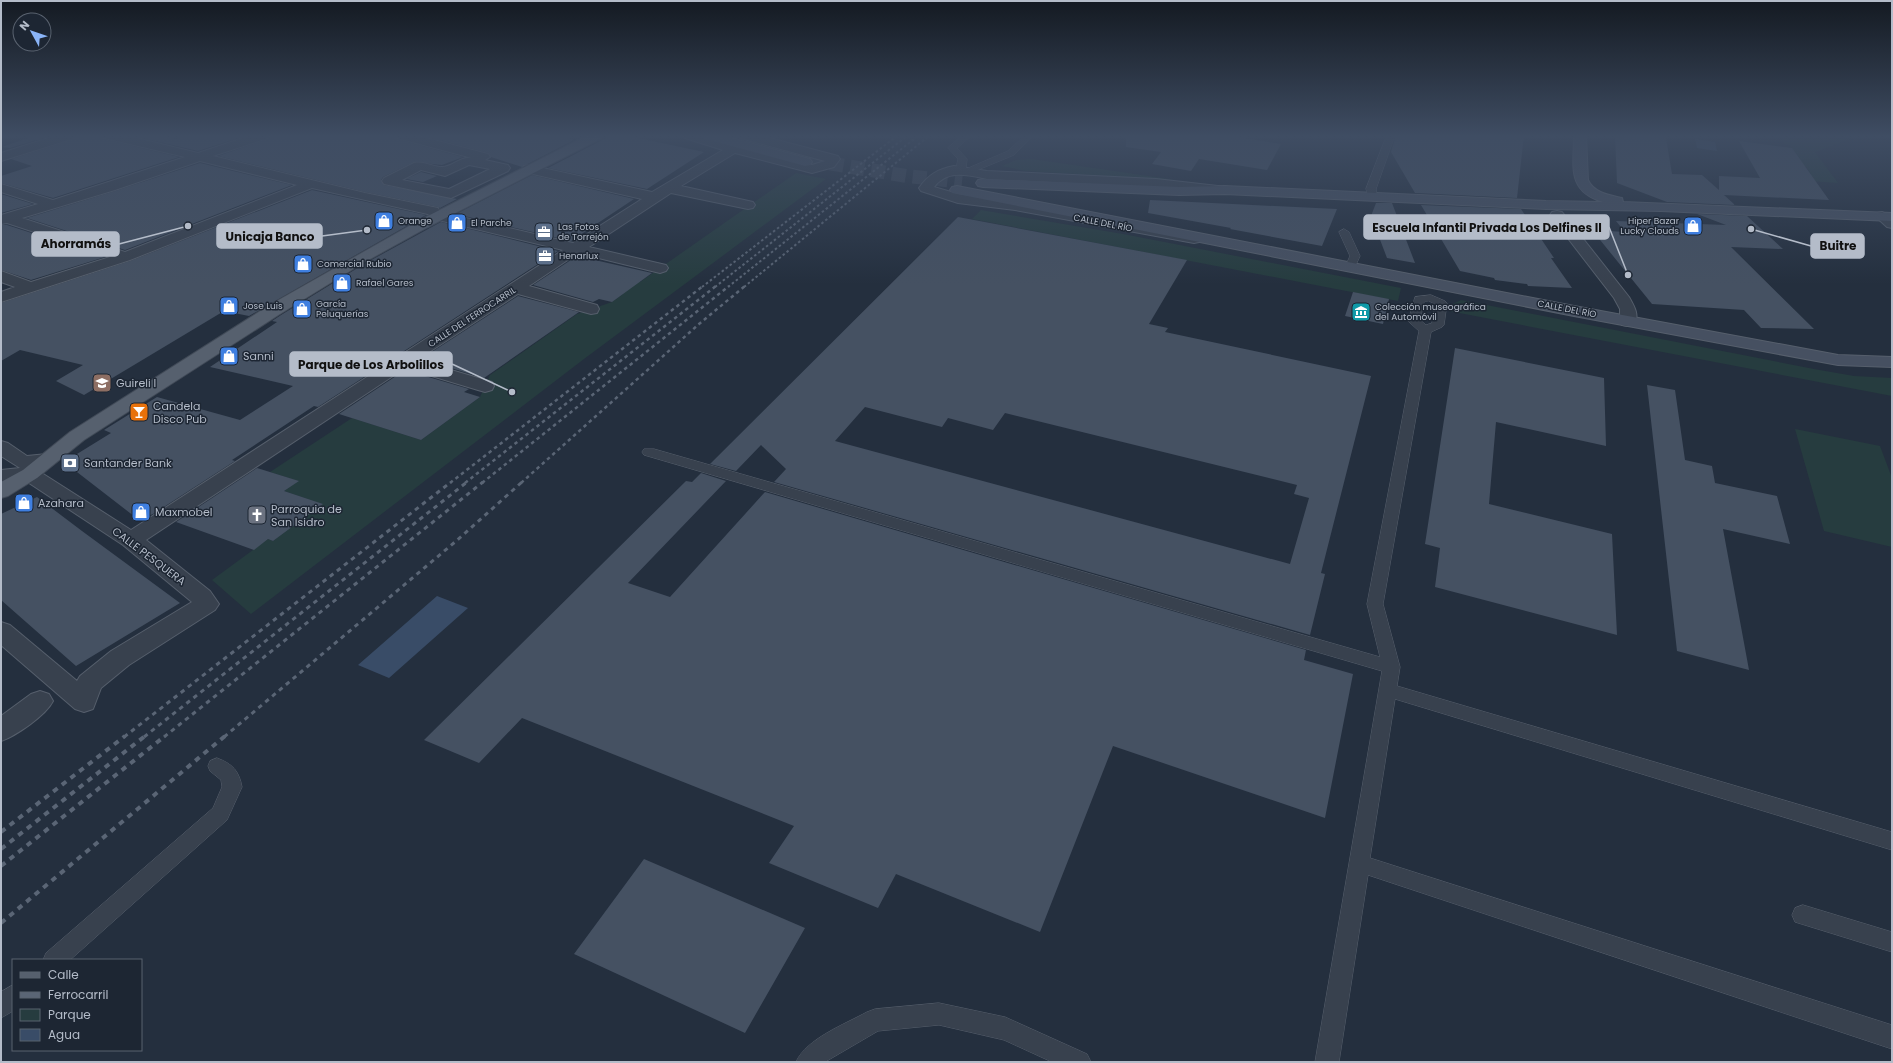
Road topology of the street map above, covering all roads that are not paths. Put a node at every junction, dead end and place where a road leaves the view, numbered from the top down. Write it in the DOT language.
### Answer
graph roads {
  1 [pos="1577,184"];
  2 [pos="117,185"];
  3 [pos="309,185"];
  4 [pos="314,185"];
  5 [pos="391,185"];
  6 [pos="408,185"];
  7 [pos="470,185"];
  8 [pos="492,185"];
  9 [pos="619,185"];
  10 [pos="674,185"];
  11 [pos="929,185"];
  12 [pos="989,185"];
  13 [pos="1072,185"];
  14 [pos="1373,185"];
  15 [pos="1579,185"];
  16 [pos="1,188"];
  17 [pos="662,192"];
  18 [pos="365,197"];
  19 [pos="1372,197"];
  20 [pos="51,204"];
  21 [pos="1517,204"];
  22 [pos="748,205"];
  23 [pos="1604,206"];
  24 [pos="1641,206"];
  25 [pos="436,213"];
  26 [pos="1557,215"];
  27 [pos="5,218"];
  28 [pos="1888,219"];
  29 [pos="1344,232"];
  30 [pos="1243,246"];
  31 [pos="577,248"];
  32 [pos="125,257"];
  33 [pos="1350,267"];
  34 [pos="660,268"];
  35 [pos="1,276"];
  36 [pos="32,288"];
  37 [pos="516,288"];
  38 [pos="1432,291"];
  39 [pos="1,297"];
  40 [pos="591,309"];
  41 [pos="1628,321"];
  42 [pos="1425,330"];
  43 [pos="403,362"];
  44 [pos="1892,362"];
  45 [pos="485,386"];
  46 [pos="1,447"];
  47 [pos="649,452"];
  48 [pos="49,460"];
  49 [pos="26,468"];
  50 [pos="2,482"];
  51 [pos="131,540"];
  52 [pos="1,631"];
  53 [pos="1390,667"];
  54 [pos="1387,690"];
  55 [pos="40,701"];
  56 [pos="1,730"];
  57 [pos="218,766"];
  58 [pos="1892,841"];
  59 [pos="1359,863"];
  60 [pos="1803,915"];
  61 [pos="1892,942"];
  62 [pos="55,959"];
  63 [pos="12,997"];
  64 [pos="1,1007"];
  65 [pos="1892,1037"];
  66 [pos="808,1062"];
  67 [pos="1079,1062"];
  68 [pos="1327,1062"];
  1 -- 21 [label="street"];
  1 -- 23 [label="street"];
  2 -- 20 [label="street"];
  3 -- 32 [label="street"];
  4 -- 18 [label="street"];
  5 -- 18 [label="street"];
  6 -- 7 [label="street"];
  8 -- 25 [label="main road"];
  9 -- 17 [label="street"];
  10 -- 17 [label="street, CALLE DEL FERROCARRIL"];
  11 -- 30 [label="street, CALLE DEL RÍO"];
  12 -- 30 [label="street, CALLE DEL RÍO"];
  13 -- 19 [label="street"];
  14 -- 19 [label="lane"];
  15 -- 24 [label="street"];
  16 -- 20 [label="street"];
  17 -- 22 [label="street"];
  17 -- 31 [label="street, CALLE DEL FERROCARRIL"];
  18 -- 25 [label="street"];
  19 -- 21 [label="street"];
  20 -- 27 [label="street"];
  21 -- 23 [label="street"];
  23 -- 24 [label="street"];
  24 -- 28 [label="street"];
  25 -- 31 [label="street"];
  25 -- 48 [label="main road"];
  25 -- 49 [label="main road"];
  26 -- 41 [label="street"];
  27 -- 32 [label="street"];
  29 -- 33 [label="lane"];
  30 -- 33 [label="street, CALLE DEL RÍO"];
  31 -- 34 [label="street"];
  31 -- 37 [label="street, CALLE DEL FERROCARRIL"];
  32 -- 36 [label="street"];
  33 -- 38 [label="street, CALLE DEL RÍO"];
  35 -- 36 [label="street"];
  36 -- 39 [label="street"];
  37 -- 40 [label="street"];
  37 -- 43 [label="street, CALLE DEL FERROCARRIL"];
  38 -- 41 [label="street, CALLE DEL RÍO"];
  38 -- 42 [label="lane"];
  38 -- 42 [label="lane"];
  41 -- 44 [label="street, CALLE DEL RÍO"];
  42 -- 53 [label="lane"];
  43 -- 45 [label="street"];
  43 -- 51 [label="street, CALLE DEL FERROCARRIL"];
  46 -- 49 [label="street, CALLE PESQUERA"];
  47 -- 53 [label="lane"];
  48 -- 49 [label="street"];
  49 -- 50 [label="street"];
  49 -- 51 [label="street, CALLE PESQUERA"];
  51 -- 52 [label="street, CALLE PESQUERA"];
  53 -- 54 [label="lane"];
  54 -- 58 [label="lane"];
  54 -- 59 [label="lane"];
  55 -- 56 [label="street"];
  57 -- 62 [label="lane"];
  59 -- 65 [label="lane"];
  59 -- 68 [label="lane"];
  60 -- 61 [label="lane"];
  63 -- 64 [label="lane"];
  66 -- 67 [label="lane"];
}
